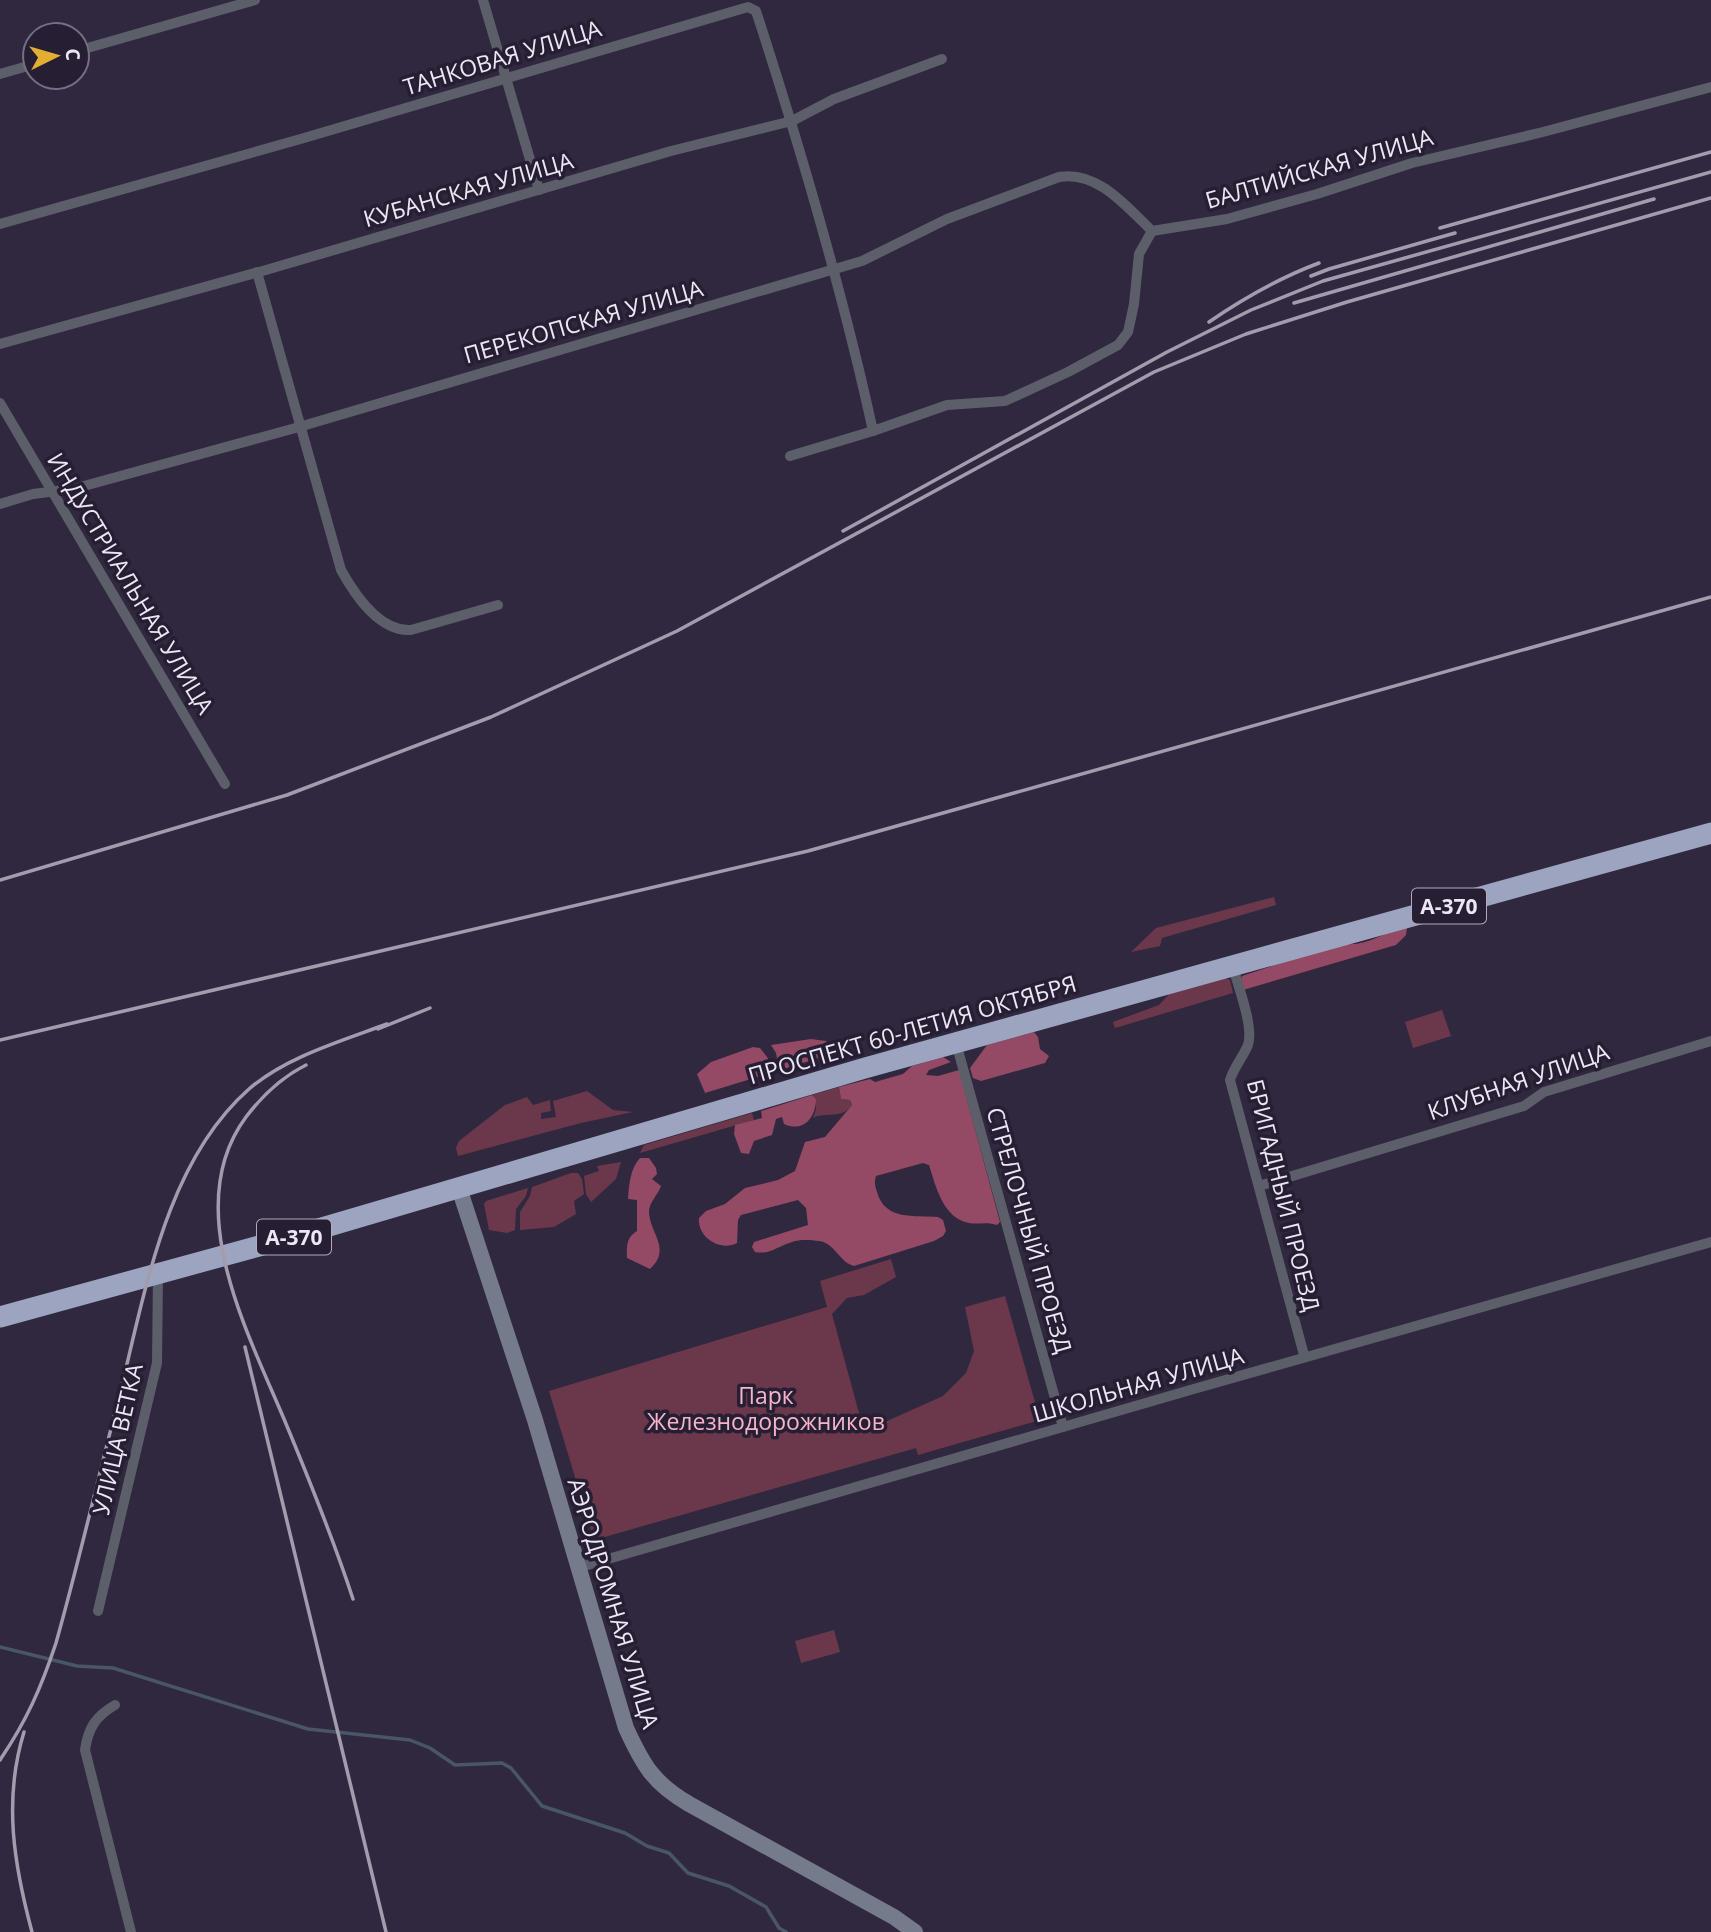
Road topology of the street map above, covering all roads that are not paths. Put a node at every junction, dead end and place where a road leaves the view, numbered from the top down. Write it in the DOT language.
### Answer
graph roads {
  1 [pos="255,0"];
  2 [pos="482,0"];
  3 [pos="91,47"];
  4 [pos="942,59"];
  5 [pos="21,68"];
  6 [pos="0,74"];
  7 [pos="505,77"];
  8 [pos="1711,87"];
  9 [pos="792,121"];
  10 [pos="539,190"];
  11 [pos="0,224"];
  12 [pos="1152,231"];
  13 [pos="834,269"];
  14 [pos="257,272"];
  15 [pos="0,344"];
  16 [pos="0,403"];
  17 [pos="299,427"];
  18 [pos="873,431"];
  19 [pos="790,456"];
  20 [pos="51,491"];
  21 [pos="0,504"];
  22 [pos="498,605"];
  23 [pos="225,784"];
  24 [pos="1711,833"];
  25 [pos="1233,967"];
  26 [pos="1711,1041"];
  27 [pos="956,1043"];
  28 [pos="1259,1186"];
  29 [pos="459,1188"];
  30 [pos="1711,1242"];
  31 [pos="158,1274"];
  32 [pos="128,1281"];
  33 [pos="0,1308"];
  34 [pos="0,1317"];
  35 [pos="1304,1356"];
  36 [pos="1063,1427"];
  37 [pos="577,1568"];
  38 [pos="98,1611"];
  39 [pos="115,1705"];
  40 [pos="131,1932"];
  41 [pos="915,1932"];
  1 -- 3 [label="street"];
  2 -- 7 [label="street"];
  4 -- 9 [label="street, КУБАНСКАЯ УЛИЦА"];
  5 -- 6 [label="street"];
  7 -- 9 [label="street, ТАНКОВАЯ УЛИЦА"];
  7 -- 10 [label="street"];
  7 -- 11 [label="street, ТАНКОВАЯ УЛИЦА"];
  8 -- 12 [label="street, БАЛТИЙСКАЯ УЛИЦА"];
  9 -- 10 [label="street, КУБАНСКАЯ УЛИЦА"];
  9 -- 13 [label="street, ТАНКОВАЯ УЛИЦА"];
  10 -- 14 [label="street, КУБАНСКАЯ УЛИЦА"];
  12 -- 13 [label="street, ПЕРЕКОПСКАЯ УЛИЦА"];
  12 -- 18 [label="street"];
  13 -- 17 [label="street, ПЕРЕКОПСКАЯ УЛИЦА"];
  13 -- 18 [label="street, ТАНКОВАЯ УЛИЦА"];
  14 -- 15 [label="street, КУБАНСКАЯ УЛИЦА"];
  14 -- 17 [label="street"];
  16 -- 20 [label="street, ИНДУСТРИАЛЬНАЯ УЛИЦА"];
  17 -- 20 [label="street, ПЕРЕКОПСКАЯ УЛИЦА"];
  17 -- 22 [label="street"];
  18 -- 19 [label="street"];
  20 -- 21 [label="street, ПЕРЕКОПСКАЯ УЛИЦА"];
  20 -- 23 [label="street, ИНДУСТРИАЛЬНАЯ УЛИЦА"];
  24 -- 25 [label="highway, ПРОСПЕКТ 60-ЛЕТИЯ ОКТЯБРЯ / А-370"];
  25 -- 27 [label="highway, ПРОСПЕКТ 60-ЛЕТИЯ ОКТЯБРЯ / А-370"];
  25 -- 28 [label="street, БРИГАДНЫЙ ПРОЕЗД"];
  26 -- 28 [label="street, КЛУБНАЯ УЛИЦА"];
  27 -- 29 [label="highway, ПРОСПЕКТ 60-ЛЕТИЯ ОКТЯБРЯ / А-370"];
  27 -- 36 [label="street, СТРЕЛОЧНЫЙ ПРОЕЗД"];
  28 -- 35 [label="street, БРИГАДНЫЙ ПРОЕЗД"];
  29 -- 31 [label="highway, ПРОСПЕКТ 60-ЛЕТИЯ ОКТЯБРЯ / А-370"];
  29 -- 37 [label="street, АЭРОДРОМНАЯ УЛИЦА"];
  30 -- 35 [label="street, ШКОЛЬНАЯ УЛИЦА"];
  31 -- 32 [label="highway, ПРОСПЕКТ 60-ЛЕТИЯ ОКТЯБРЯ / А-370"];
  31 -- 38 [label="street, УЛИЦА ВЕТКА"];
  32 -- 33 [label="highway, ПРОСПЕКТ 60-ЛЕТИЯ ОКТЯБРЯ / А-370"];
  32 -- 34 [label="highway, ПРОСПЕКТ 60-ЛЕТИЯ ОКТЯБРЯ / А-370"];
  35 -- 36 [label="street, ШКОЛЬНАЯ УЛИЦА"];
  36 -- 37 [label="street, ШКОЛЬНАЯ УЛИЦА"];
  37 -- 41 [label="street, АЭРОДРОМНАЯ УЛИЦА"];
  39 -- 40 [label="street"];
}
